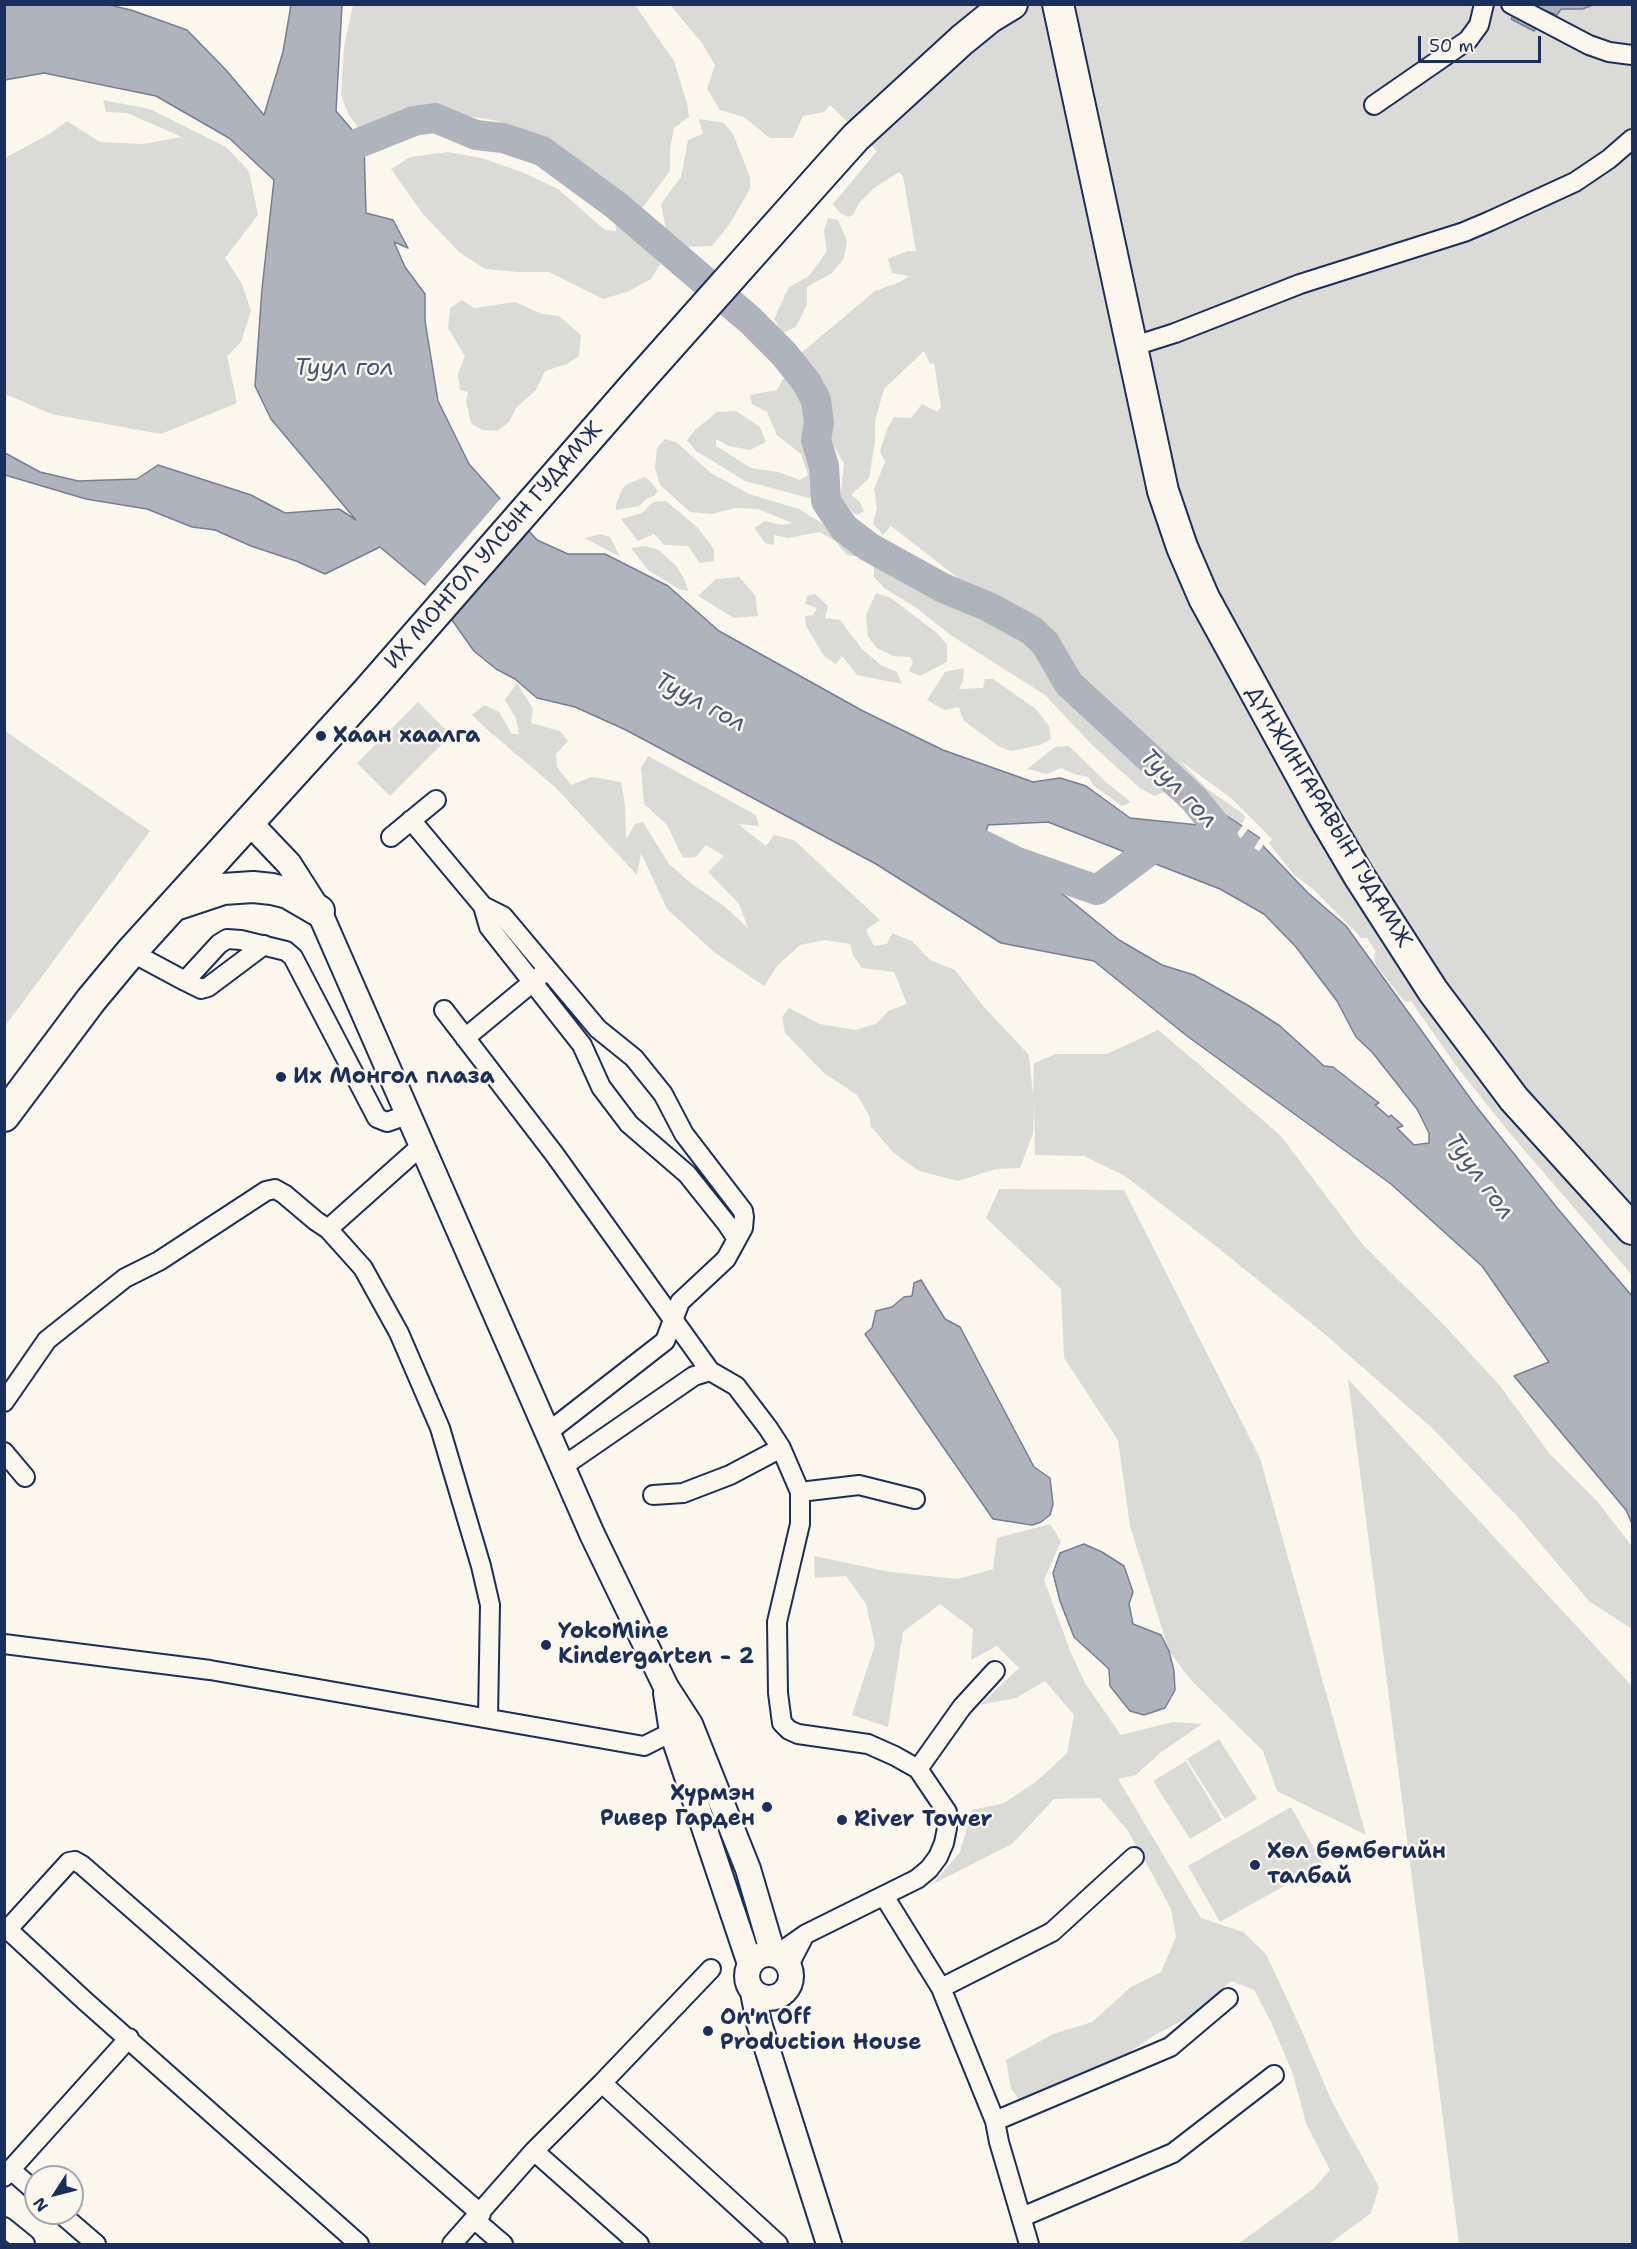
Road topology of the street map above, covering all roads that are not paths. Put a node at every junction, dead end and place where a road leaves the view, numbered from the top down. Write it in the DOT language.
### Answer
graph roads {
  1 [pos="1012,4"];
  2 [pos="1058,4"];
  3 [pos="1484,4"];
  4 [pos="1511,4"];
  5 [pos="1632,54"];
  6 [pos="1374,105"];
  7 [pos="1632,139"];
  8 [pos="1131,347"];
  9 [pos="436,800"];
  10 [pos="411,820"];
  11 [pos="250,823"];
  12 [pos="391,837"];
  13 [pos="172,906"];
  14 [pos="483,906"];
  15 [pos="319,911"];
  16 [pos="264,945"];
  17 [pos="131,952"];
  18 [pos="548,969"];
  19 [pos="184,981"];
  20 [pos="532,982"];
  21 [pos="444,1010"];
  22 [pos="465,1038"];
  23 [pos="407,1115"];
  24 [pos="4,1116"];
  25 [pos="421,1146"];
  26 [pos="328,1228"];
  27 [pos="1632,1229"];
  28 [pos="736,1239"];
  29 [pos="672,1320"];
  30 [pos="710,1371"];
  31 [pos="4,1402"];
  32 [pos="546,1433"];
  33 [pos="781,1448"];
  34 [pos="4,1452"];
  35 [pos="562,1467"];
  36 [pos="25,1478"];
  37 [pos="800,1492"];
  38 [pos="653,1495"];
  39 [pos="915,1499"];
  40 [pos="4,1644"];
  41 [pos="995,1671"];
  42 [pos="666,1688"];
  43 [pos="488,1718"];
  44 [pos="672,1732"];
  45 [pos="918,1769"];
  46 [pos="1134,1857"];
  47 [pos="884,1896"];
  48 [pos="6,1928"];
  49 [pos="779,1958"];
  50 [pos="750,1964"];
  51 [pos="711,1969"];
  52 [pos="941,1988"];
  53 [pos="753,1992"];
  54 [pos="777,1998"];
  55 [pos="1228,1998"];
  56 [pos="129,2038"];
  57 [pos="767,2047"];
  58 [pos="1274,2075"];
  59 [pos="602,2084"];
  60 [pos="995,2121"];
  61 [pos="534,2151"];
  62 [pos="8,2173"];
  63 [pos="24,2184"];
  64 [pos="478,2217"];
  65 [pos="1022,2217"];
  66 [pos="74,2225"];
  67 [pos="4,2227"];
  68 [pos="25,2244"];
  69 [pos="96,2244"];
  70 [pos="359,2244"];
  71 [pos="452,2244"];
  72 [pos="503,2244"];
  73 [pos="639,2244"];
  74 [pos="778,2244"];
  75 [pos="829,2244"];
  76 [pos="1029,2244"];
  1 -- 11 [label="main road, ИХ МОНГОЛ УЛСЫН ГУДАМЖ"];
  2 -- 8 [label="main road, ДҮНЖИНГАРАВЫН ГУДАМЖ"];
  3 -- 6 [label="street"];
  4 -- 5 [label="street"];
  7 -- 8 [label="street"];
  8 -- 27 [label="main road, ДҮНЖИНГАРАВЫН ГУДАМЖ"];
  9 -- 10 [label="street"];
  10 -- 12 [label="street"];
  10 -- 14 [label="street"];
  11 -- 13 [label="main road, ИХ МОНГОЛ УЛСЫН ГУДАМЖ"];
  11 -- 15 [label="street"];
  13 -- 15 [label="main road"];
  13 -- 17 [label="main road, ИХ МОНГОЛ УЛСЫН ГУДАМЖ"];
  14 -- 18 [label="street"];
  14 -- 20 [label="street"];
  15 -- 23 [label="street"];
  16 -- 19 [label="street"];
  16 -- 19 [label="street"];
  16 -- 23 [label="street"];
  17 -- 19 [label="street"];
  17 -- 24 [label="main road, ИХ МОНГОЛ УЛСЫН ГУДАМЖ"];
  18 -- 20 [label="street"];
  18 -- 28 [label="street"];
  20 -- 22 [label="street"];
  20 -- 28 [label="street"];
  21 -- 22 [label="street"];
  22 -- 29 [label="street"];
  23 -- 25 [label="street"];
  25 -- 26 [label="street"];
  25 -- 32 [label="street"];
  26 -- 31 [label="street"];
  26 -- 43 [label="street"];
  28 -- 29 [label="street"];
  29 -- 30 [label="street"];
  29 -- 32 [label="street"];
  30 -- 33 [label="street"];
  30 -- 35 [label="street"];
  32 -- 35 [label="street"];
  33 -- 37 [label="street"];
  33 -- 38 [label="street"];
  34 -- 36 [label="street"];
  35 -- 42 [label="street"];
  37 -- 39 [label="street"];
  37 -- 45 [label="street"];
  40 -- 43 [label="street"];
  41 -- 45 [label="street"];
  42 -- 44 [label="street"];
  42 -- 49 [label="street"];
  43 -- 44 [label="street"];
  44 -- 50 [label="street"];
  45 -- 47 [label="street"];
  46 -- 52 [label="street"];
  47 -- 49 [label="street"];
  47 -- 52 [label="street"];
  48 -- 56 [label="street"];
  48 -- 64 [label="street"];
  49 -- 50 [label="street"];
  49 -- 54 [label="street"];
  50 -- 53 [label="street"];
  51 -- 59 [label="street"];
  52 -- 60 [label="street"];
  53 -- 54 [label="street"];
  53 -- 57 [label="street"];
  54 -- 57 [label="street"];
  55 -- 60 [label="street"];
  56 -- 62 [label="street"];
  56 -- 70 [label="street"];
  57 -- 75 [label="street"];
  58 -- 65 [label="street"];
  59 -- 61 [label="street"];
  59 -- 74 [label="street"];
  60 -- 65 [label="street"];
  61 -- 64 [label="street"];
  61 -- 73 [label="street"];
  62 -- 63 [label="street"];
  64 -- 71 [label="street"];
  64 -- 72 [label="street"];
  65 -- 76 [label="street"];
  66 -- 69 [label="street"];
  67 -- 68 [label="street"];
}
